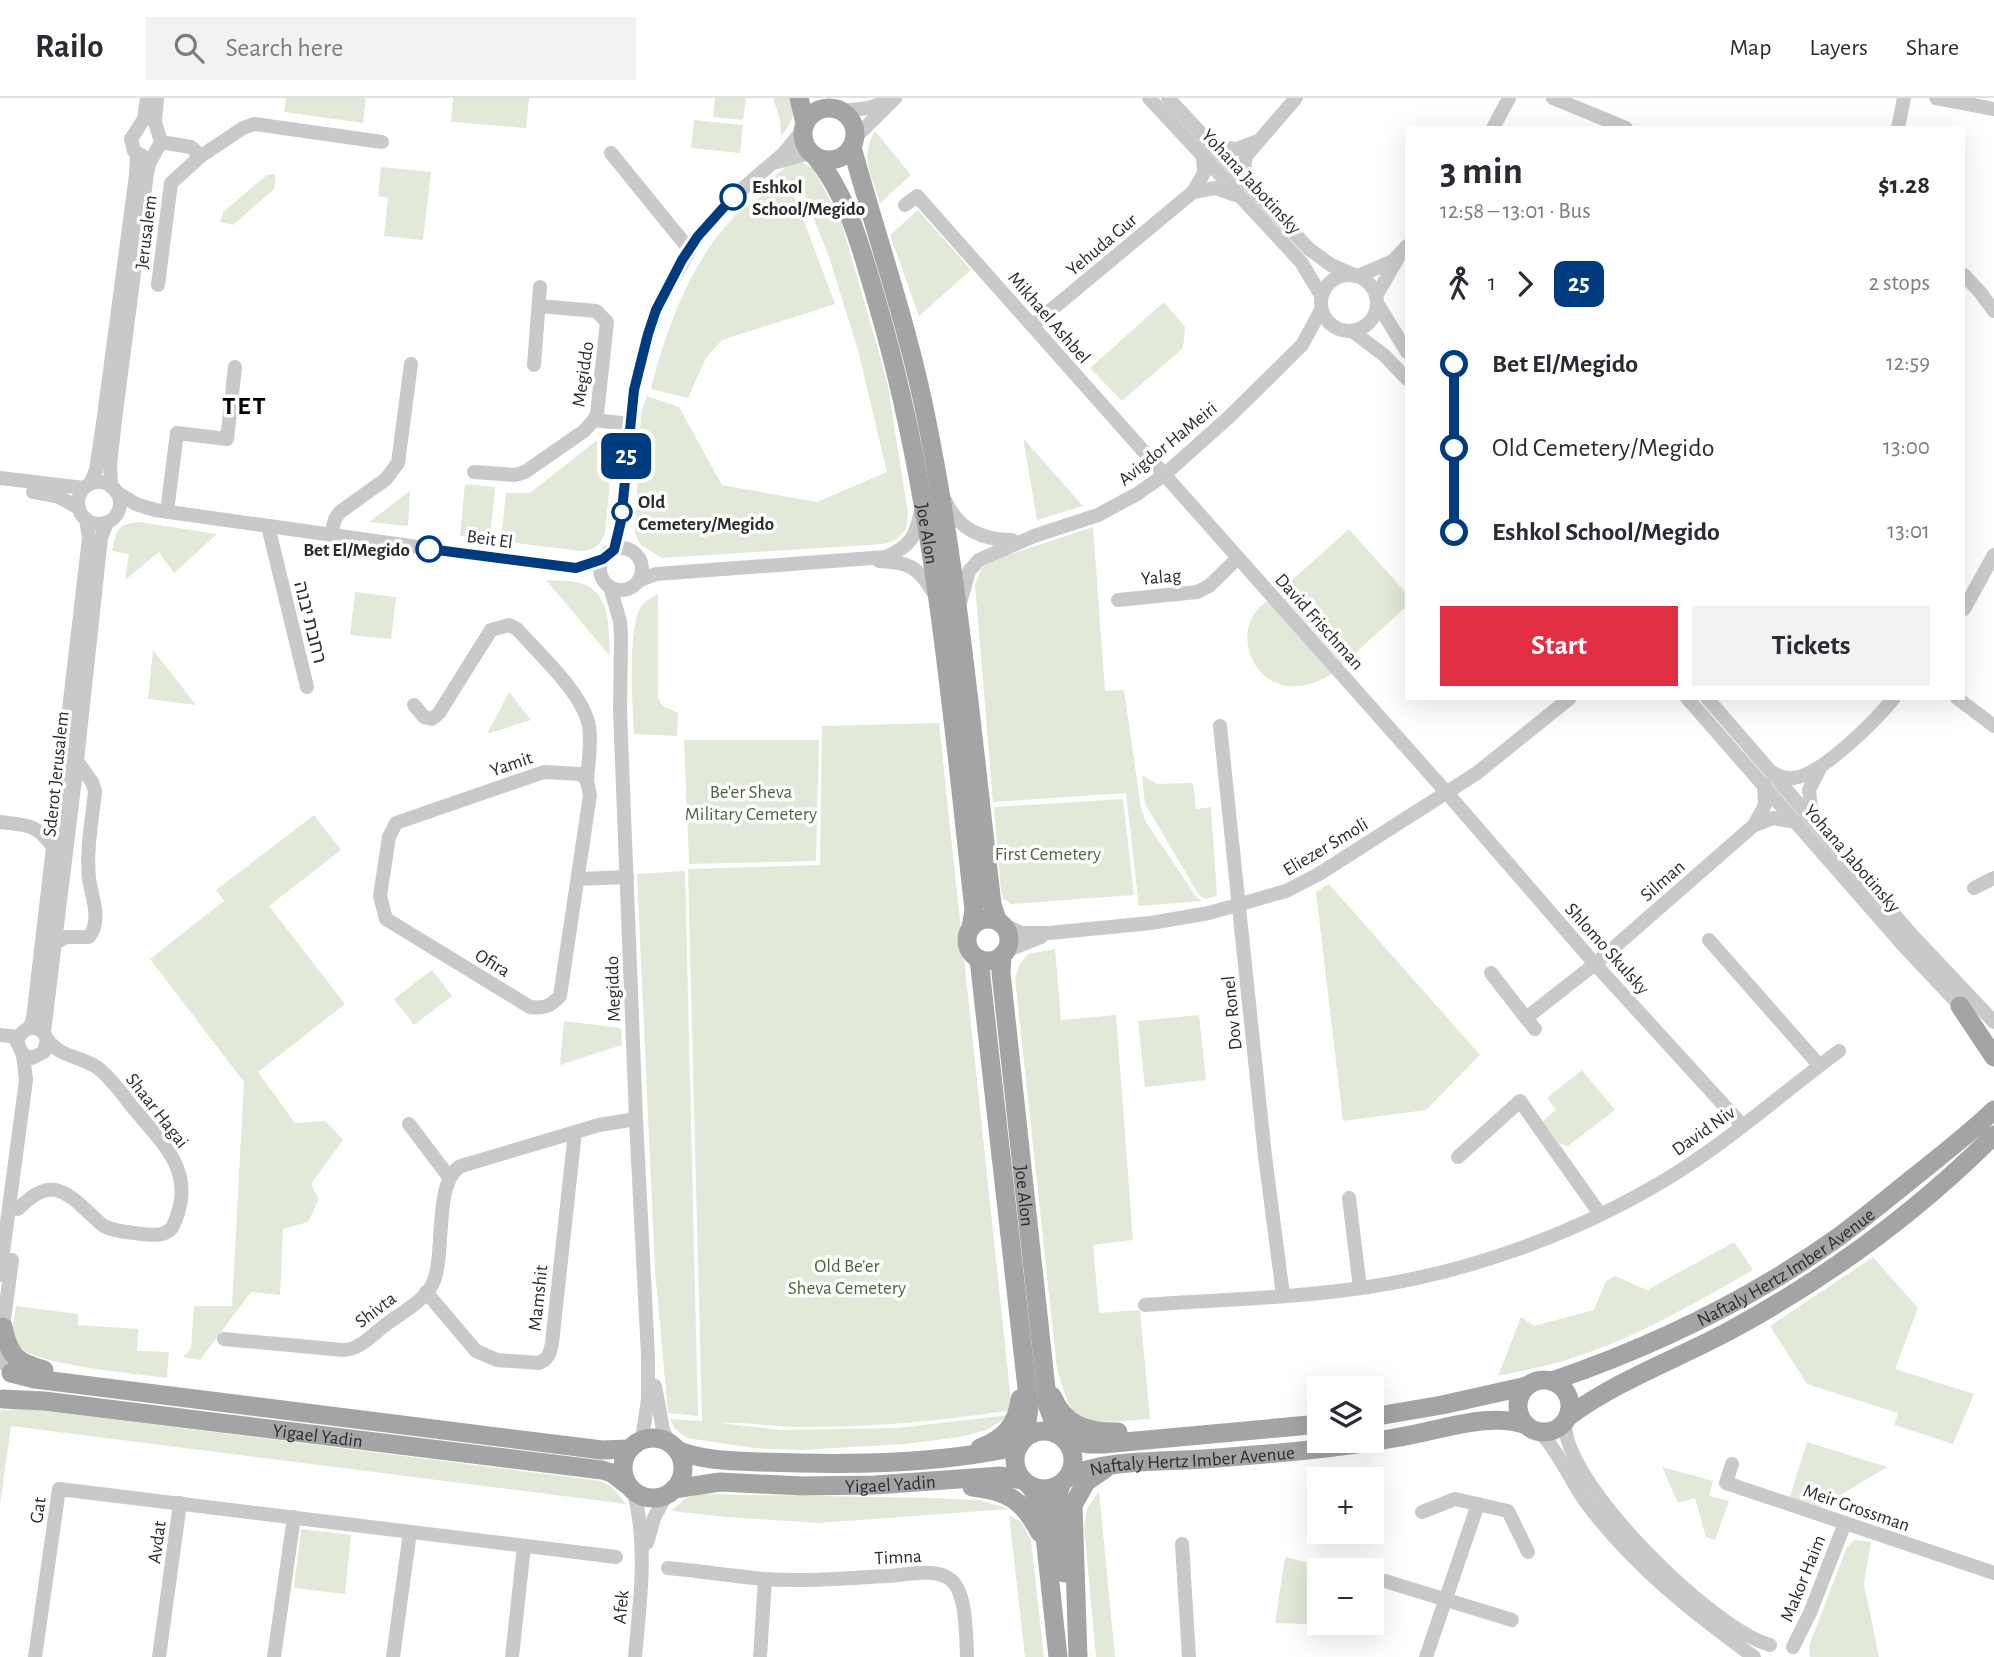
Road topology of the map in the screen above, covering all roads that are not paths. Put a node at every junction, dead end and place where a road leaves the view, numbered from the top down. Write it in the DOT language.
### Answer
graph roads {
  1 [pos="148,98"];
  2 [pos="157,98"];
  3 [pos="799,98"];
  4 [pos="894,98"];
  5 [pos="1149,98"];
  6 [pos="1168,98"];
  7 [pos="1296,98"];
  8 [pos="1509,98"];
  9 [pos="1553,98"];
  10 [pos="1904,98"];
  11 [pos="1936,98"];
  12 [pos="838,106"];
  13 [pos="1994,109"];
  14 [pos="1494,126"];
  15 [pos="1621,126"];
  16 [pos="1898,126"];
  17 [pos="804,127"];
  18 [pos="139,128"];
  19 [pos="1259,139"];
  20 [pos="158,142"];
  21 [pos="382,142"];
  22 [pos="853,143"];
  23 [pos="1208,152"];
  24 [pos="611,153"];
  25 [pos="137,154"];
  26 [pos="813,155"];
  27 [pos="201,156"];
  28 [pos="770,165"];
  29 [pos="1247,184"];
  30 [pos="1193,192"];
  31 [pos="1240,197"];
  32 [pos="905,205"];
  33 [pos="689,249"];
  34 [pos="1404,250"];
  35 [pos="1356,275"];
  36 [pos="1965,276"];
  37 [pos="159,285"];
  38 [pos="540,287"];
  39 [pos="1321,295"];
  40 [pos="1377,299"];
  41 [pos="539,306"];
  42 [pos="1321,310"];
  43 [pos="1994,311"];
  44 [pos="1033,326"];
  45 [pos="1348,331"];
  46 [pos="1302,345"];
  47 [pos="1405,348"];
  48 [pos="411,364"];
  49 [pos="534,365"];
  50 [pos="235,367"];
  51 [pos="1405,377"];
  52 [pos="594,420"];
  53 [pos="629,424"];
  54 [pos="474,472"];
  55 [pos="1164,475"];
  56 [pos="0,478"];
  57 [pos="87,486"];
  58 [pos="0,488"];
  59 [pos="113,489"];
  60 [pos="931,494"];
  61 [pos="622,508"];
  62 [pos="161,511"];
  63 [pos="82,514"];
  64 [pos="110,520"];
  65 [pos="268,526"];
  66 [pos="331,535"];
  67 [pos="1034,536"];
  68 [pos="608,555"];
  69 [pos="1994,555"];
  70 [pos="636,557"];
  71 [pos="1238,558"];
  72 [pos="843,561"];
  73 [pos="560,567"];
  74 [pos="673,572"];
  75 [pos="636,583"];
  76 [pos="607,585"];
  77 [pos="937,598"];
  78 [pos="1118,600"];
  79 [pos="1965,607"];
  80 [pos="958,611"];
  81 [pos="621,637"];
  82 [pos="307,687"];
  83 [pos="1568,700"];
  84 [pos="1689,700"];
  85 [pos="1708,700"];
  86 [pos="1892,700"];
  87 [pos="1961,700"];
  88 [pos="414,705"];
  89 [pos="1220,726"];
  90 [pos="1994,726"];
  91 [pos="77,761"];
  92 [pos="1820,768"];
  93 [pos="1767,778"];
  94 [pos="587,780"];
  95 [pos="1447,793"];
  96 [pos="58,806"];
  97 [pos="1812,820"];
  98 [pos="0,822"];
  99 [pos="1796,822"];
  100 [pos="1754,825"];
  101 [pos="34,826"];
  102 [pos="393,827"];
  103 [pos="53,848"];
  104 [pos="627,877"];
  105 [pos="1994,878"];
  106 [pos="579,879"];
  107 [pos="1974,888"];
  108 [pos="1239,905"];
  109 [pos="1000,923"];
  110 [pos="971,928"];
  111 [pos="1059,932"];
  112 [pos="1709,940"];
  113 [pos="54,944"];
  114 [pos="1004,953"];
  115 [pos="979,958"];
  116 [pos="1595,964"];
  117 [pos="1491,973"];
  118 [pos="1960,1006"];
  119 [pos="1994,1022"];
  120 [pos="35,1034"];
  121 [pos="0,1035"];
  122 [pos="1994,1041"];
  123 [pos="1839,1051"];
  124 [pos="30,1056"];
  125 [pos="1994,1057"];
  126 [pos="1819,1065"];
  127 [pos="1994,1098"];
  128 [pos="1994,1110"];
  129 [pos="636,1119"];
  130 [pos="409,1124"];
  131 [pos="1743,1126"];
  132 [pos="1985,1131"];
  133 [pos="575,1132"];
  134 [pos="1994,1142"];
  135 [pos="1458,1157"];
  136 [pos="1965,1163"];
  137 [pos="449,1177"];
  138 [pos="1349,1198"];
  139 [pos="18,1209"];
  140 [pos="1600,1214"];
  141 [pos="0,1275"];
  142 [pos="1360,1288"];
  143 [pos="426,1292"];
  144 [pos="1283,1296"];
  145 [pos="1145,1305"];
  146 [pos="3,1327"];
  147 [pos="224,1339"];
  148 [pos="648,1339"];
  149 [pos="1025,1363"];
  150 [pos="5,1366"];
  151 [pos="1045,1379"];
  152 [pos="1552,1381"];
  153 [pos="1527,1386"];
  154 [pos="102,1387"];
  155 [pos="2,1400"];
  156 [pos="1384,1415"];
  157 [pos="1567,1420"];
  158 [pos="1307,1425"];
  159 [pos="1533,1429"];
  160 [pos="1220,1433"];
  161 [pos="1062,1437"];
  162 [pos="1022,1442"];
  163 [pos="635,1444"];
  164 [pos="673,1446"];
  165 [pos="944,1458"];
  166 [pos="1732,1464"];
  167 [pos="1109,1466"];
  168 [pos="1065,1481"];
  169 [pos="929,1482"];
  170 [pos="1026,1483"];
  171 [pos="630,1488"];
  172 [pos="670,1492"];
  173 [pos="180,1503"];
  174 [pos="1478,1504"];
  175 [pos="1422,1513"];
  176 [pos="294,1517"];
  177 [pos="1845,1523"];
  178 [pos="410,1532"];
  179 [pos="1046,1543"];
  180 [pos="1182,1544"];
  181 [pos="524,1546"];
  182 [pos="1528,1552"];
  183 [pos="616,1557"];
  184 [pos="643,1561"];
  185 [pos="668,1567"];
  186 [pos="1994,1573"];
  187 [pos="765,1579"];
  188 [pos="1385,1581"];
  189 [pos="1446,1599"];
  190 [pos="1512,1620"];
  191 [pos="1766,1651"];
  192 [pos="1796,1652"];
  193 [pos="35,1657"];
  194 [pos="159,1657"];
  195 [pos="274,1657"];
  196 [pos="393,1657"];
  197 [pos="512,1657"];
  198 [pos="635,1657"];
  199 [pos="760,1657"];
  200 [pos="967,1657"];
  201 [pos="1058,1657"];
  202 [pos="1077,1657"];
  203 [pos="1189,1657"];
  204 [pos="1426,1657"];
  205 [pos="1754,1657"];
  1 -- 18 [label="street"];
  2 -- 20 [label="street"];
  3 -- 17 [label="main road"];
  4 -- 12 [label="street"];
  4 -- 22 [label="street"];
  5 -- 23 [label="street, Yohana Jabotinsky"];
  6 -- 23 [label="street, Yohana Jabotinsky"];
  7 -- 19 [label="street"];
  8 -- 14 [label="street"];
  9 -- 15 [label="street"];
  10 -- 16 [label="street"];
  11 -- 13 [label="street"];
  12 -- 17 [label="main road"];
  12 -- 22 [label="main road"];
  17 -- 26 [label="main road"];
  17 -- 28 [label="street"];
  18 -- 20 [label="street"];
  18 -- 25 [label="street"];
  19 -- 23 [label="street"];
  19 -- 29 [label="street"];
  20 -- 25 [label="street"];
  20 -- 27 [label="street"];
  20 -- 59 [label="street"];
  21 -- 27 [label="street, Jerusalem"];
  22 -- 26 [label="main road"];
  22 -- 60 [label="main road, Joe Alon"];
  23 -- 29 [label="street, Yohana Jabotinsky"];
  23 -- 30 [label="street"];
  23 -- 31 [label="street, Yohana Jabotinsky"];
  24 -- 33 [label="street"];
  25 -- 57 [label="street"];
  26 -- 28 [label="street"];
  26 -- 60 [label="main road, Joe Alon"];
  27 -- 37 [label="street, Jerusalem"];
  28 -- 33 [label="street"];
  29 -- 35 [label="street, Yohana Jabotinsky"];
  30 -- 31 [label="street"];
  30 -- 44 [label="street, Yehuda Gur"];
  31 -- 39 [label="street, Yohana Jabotinsky"];
  32 -- 44 [label="street, Mikhael Ashbel"];
  33 -- 53 [label="street"];
  34 -- 35 [label="street"];
  34 -- 40 [label="street"];
  35 -- 39 [label="street"];
  35 -- 40 [label="street"];
  36 -- 43 [label="street"];
  38 -- 41 [label="street"];
  39 -- 42 [label="street"];
  40 -- 45 [label="street"];
  40 -- 47 [label="street"];
  41 -- 49 [label="street"];
  41 -- 52 [label="street, Megiddo"];
  42 -- 45 [label="street"];
  42 -- 46 [label="street, Avigdor HaMeiri"];
  44 -- 55 [label="street, Mikhael Ashbel"];
  45 -- 46 [label="street, Avigdor HaMeiri"];
  45 -- 51 [label="street"];
  46 -- 55 [label="street, Avigdor HaMeiri"];
  48 -- 66 [label="street"];
  50 -- 62 [label="street"];
  52 -- 53 [label="street, Megiddo"];
  52 -- 54 [label="street, Megiddo"];
  53 -- 61 [label="street"];
  55 -- 67 [label="street, Avigdor HaMeiri"];
  55 -- 71 [label="street, David Frischman"];
  56 -- 57 [label="street"];
  57 -- 59 [label="street"];
  57 -- 63 [label="street"];
  58 -- 63 [label="street"];
  59 -- 62 [label="street, Beit El"];
  59 -- 64 [label="street"];
  60 -- 67 [label="street, Avigdor HaMeiri"];
  60 -- 72 [label="street"];
  60 -- 77 [label="main road, Joe Alon"];
  60 -- 80 [label="main road, Joe Alon"];
  61 -- 68 [label="street"];
  61 -- 70 [label="street"];
  62 -- 64 [label="street, Beit El"];
  62 -- 65 [label="street, Beit El"];
  63 -- 64 [label="street"];
  63 -- 96 [label="street, Sderot Jerusalem"];
  64 -- 91 [label="street, Sderot Jerusalem"];
  65 -- 66 [label="street, Beit El"];
  65 -- 82 [label="street, רחבת יבנה"];
  66 -- 73 [label="street, Beit El"];
  67 -- 80 [label="street, Avigdor HaMeiri"];
  68 -- 70 [label="street"];
  68 -- 73 [label="street, Beit El"];
  68 -- 76 [label="street"];
  69 -- 79 [label="street"];
  70 -- 74 [label="street"];
  70 -- 75 [label="street"];
  71 -- 78 [label="street, Yalag"];
  71 -- 95 [label="street, David Frischman"];
  72 -- 74 [label="street"];
  72 -- 77 [label="street"];
  73 -- 76 [label="street, Beit El"];
  74 -- 75 [label="street"];
  75 -- 76 [label="street"];
  75 -- 81 [label="street, Megiddo"];
  76 -- 81 [label="street, Megiddo"];
  77 -- 110 [label="main road, Joe Alon"];
  80 -- 109 [label="main road, Joe Alon"];
  81 -- 104 [label="street, Megiddo"];
  83 -- 95 [label="street, Eliezer Smoli"];
  84 -- 93 [label="street, Yohana Jabotinsky"];
  85 -- 93 [label="street, Yohana Jabotinsky"];
  86 -- 92 [label="street"];
  87 -- 90 [label="street"];
  88 -- 94 [label="street"];
  89 -- 108 [label="street, Dov Ronel"];
  91 -- 113 [label="street, Sderot Jerusalem"];
  91 -- 113 [label="street"];
  92 -- 93 [label="street"];
  92 -- 97 [label="street"];
  93 -- 97 [label="street, Yohana Jabotinsky"];
  93 -- 99 [label="street, Yohana Jabotinsky"];
  93 -- 100 [label="street"];
  94 -- 102 [label="street, Yamit"];
  94 -- 106 [label="street"];
  95 -- 108 [label="street, Eliezer Smoli"];
  95 -- 116 [label="street, Shlomo Skulsky"];
  96 -- 101 [label="street"];
  96 -- 103 [label="street, Sderot Jerusalem"];
  97 -- 119 [label="street, Yohana Jabotinsky"];
  98 -- 101 [label="street"];
  99 -- 100 [label="street"];
  99 -- 118 [label="street, Yohana Jabotinsky"];
  100 -- 116 [label="street, Silman"];
  101 -- 103 [label="street"];
  102 -- 106 [label="street, Ofira"];
  103 -- 120 [label="street, Sderot Jerusalem"];
  104 -- 106 [label="street"];
  104 -- 129 [label="street, Megiddo"];
  105 -- 107 [label="street"];
  108 -- 111 [label="street, Eliezer Smoli"];
  108 -- 144 [label="street, Dov Ronel"];
  109 -- 110 [label="main road"];
  109 -- 111 [label="street, Eliezer Smoli"];
  109 -- 114 [label="main road"];
  110 -- 115 [label="main road"];
  111 -- 114 [label="street, Eliezer Smoli"];
  112 -- 126 [label="street"];
  113 -- 120 [label="street, Sderot Jerusalem"];
  114 -- 115 [label="main road"];
  114 -- 151 [label="main road, Joe Alon"];
  115 -- 149 [label="main road, Joe Alon"];
  116 -- 117 [label="street, Silman"];
  116 -- 131 [label="street, Shlomo Skulsky"];
  118 -- 122 [label="street, Yohana Jabotinsky"];
  118 -- 125 [label="main road"];
  120 -- 121 [label="street"];
  120 -- 124 [label="street"];
  120 -- 124 [label="street"];
  120 -- 139 [label="street, Shaar Hagai"];
  123 -- 126 [label="street, David Niv"];
  124 -- 139 [label="street"];
  124 -- 141 [label="street"];
  126 -- 131 [label="street, David Niv"];
  127 -- 132 [label="main road"];
  128 -- 132 [label="main road, Naftaly Hertz Imber Avenue"];
  129 -- 133 [label="street"];
  129 -- 148 [label="street, Megiddo"];
  130 -- 137 [label="street"];
  131 -- 140 [label="street, David Niv"];
  132 -- 136 [label="main road, Naftaly Hertz Imber Avenue"];
  132 -- 152 [label="main road, Naftaly Hertz Imber Avenue"];
  133 -- 137 [label="street"];
  133 -- 143 [label="street, Mamshit"];
  134 -- 136 [label="main road"];
  135 -- 140 [label="street"];
  136 -- 157 [label="main road, Naftaly Hertz Imber Avenue"];
  137 -- 143 [label="street, Shivta"];
  138 -- 142 [label="street"];
  139 -- 146 [label="street"];
  140 -- 142 [label="street, David Niv"];
  142 -- 144 [label="street, David Niv"];
  143 -- 147 [label="street, Shivta"];
  144 -- 145 [label="street, David Niv"];
  146 -- 150 [label="street"];
  146 -- 154 [label="main road"];
  148 -- 163 [label="street, Megiddo"];
  148 -- 164 [label="street, Megiddo"];
  149 -- 162 [label="main road, Joe Alon"];
  149 -- 165 [label="main road"];
  150 -- 154 [label="main road, Yigael Yadin"];
  150 -- 155 [label="main road"];
  151 -- 160 [label="main road"];
  151 -- 161 [label="main road, Joe Alon"];
  152 -- 153 [label="main road"];
  152 -- 157 [label="main road"];
  153 -- 156 [label="main road"];
  153 -- 159 [label="main road"];
  154 -- 163 [label="main road, Yigael Yadin"];
  155 -- 171 [label="main road, Yigael Yadin"];
  157 -- 159 [label="main road"];
  157 -- 191 [label="street"];
  158 -- 160 [label="main road, Naftaly Hertz Imber Avenue"];
  159 -- 167 [label="main road, Naftaly Hertz Imber Avenue"];
  159 -- 205 [label="street"];
  160 -- 161 [label="main road, Naftaly Hertz Imber Avenue"];
  161 -- 162 [label="main road"];
  161 -- 168 [label="main road"];
  162 -- 165 [label="main road, Yigael Yadin"];
  162 -- 170 [label="main road"];
  163 -- 164 [label="main road"];
  163 -- 171 [label="main road"];
  164 -- 165 [label="main road, Yigael Yadin"];
  164 -- 172 [label="main road"];
  166 -- 177 [label="street, Meir Grossman"];
  167 -- 168 [label="main road, Naftaly Hertz Imber Avenue"];
  167 -- 202 [label="main road"];
  168 -- 170 [label="main road"];
  168 -- 202 [label="main road"];
  169 -- 170 [label="main road, Yigael Yadin"];
  169 -- 172 [label="main road, Yigael Yadin"];
  169 -- 179 [label="main road"];
  170 -- 179 [label="main road"];
  171 -- 172 [label="main road"];
  171 -- 184 [label="street, Afek"];
  172 -- 184 [label="street, Afek"];
  173 -- 176 [label="street, Avdat"];
  173 -- 193 [label="street, Gat"];
  173 -- 194 [label="street, Avdat"];
  174 -- 175 [label="street"];
  174 -- 182 [label="street"];
  174 -- 189 [label="street"];
  176 -- 178 [label="street, Avdat"];
  176 -- 195 [label="street"];
  177 -- 186 [label="street, Meir Grossman"];
  177 -- 192 [label="street, Makor Haim"];
  178 -- 181 [label="street, Avdat"];
  178 -- 196 [label="street"];
  179 -- 201 [label="main road"];
  180 -- 203 [label="street"];
  181 -- 183 [label="street, Avdat"];
  181 -- 197 [label="street"];
  184 -- 198 [label="street, Afek"];
  185 -- 187 [label="street, Timna"];
  187 -- 199 [label="street"];
  187 -- 200 [label="street, Timna"];
  188 -- 189 [label="street"];
  189 -- 190 [label="street"];
  189 -- 204 [label="street"];
  191 -- 192 [label="street"];
}
